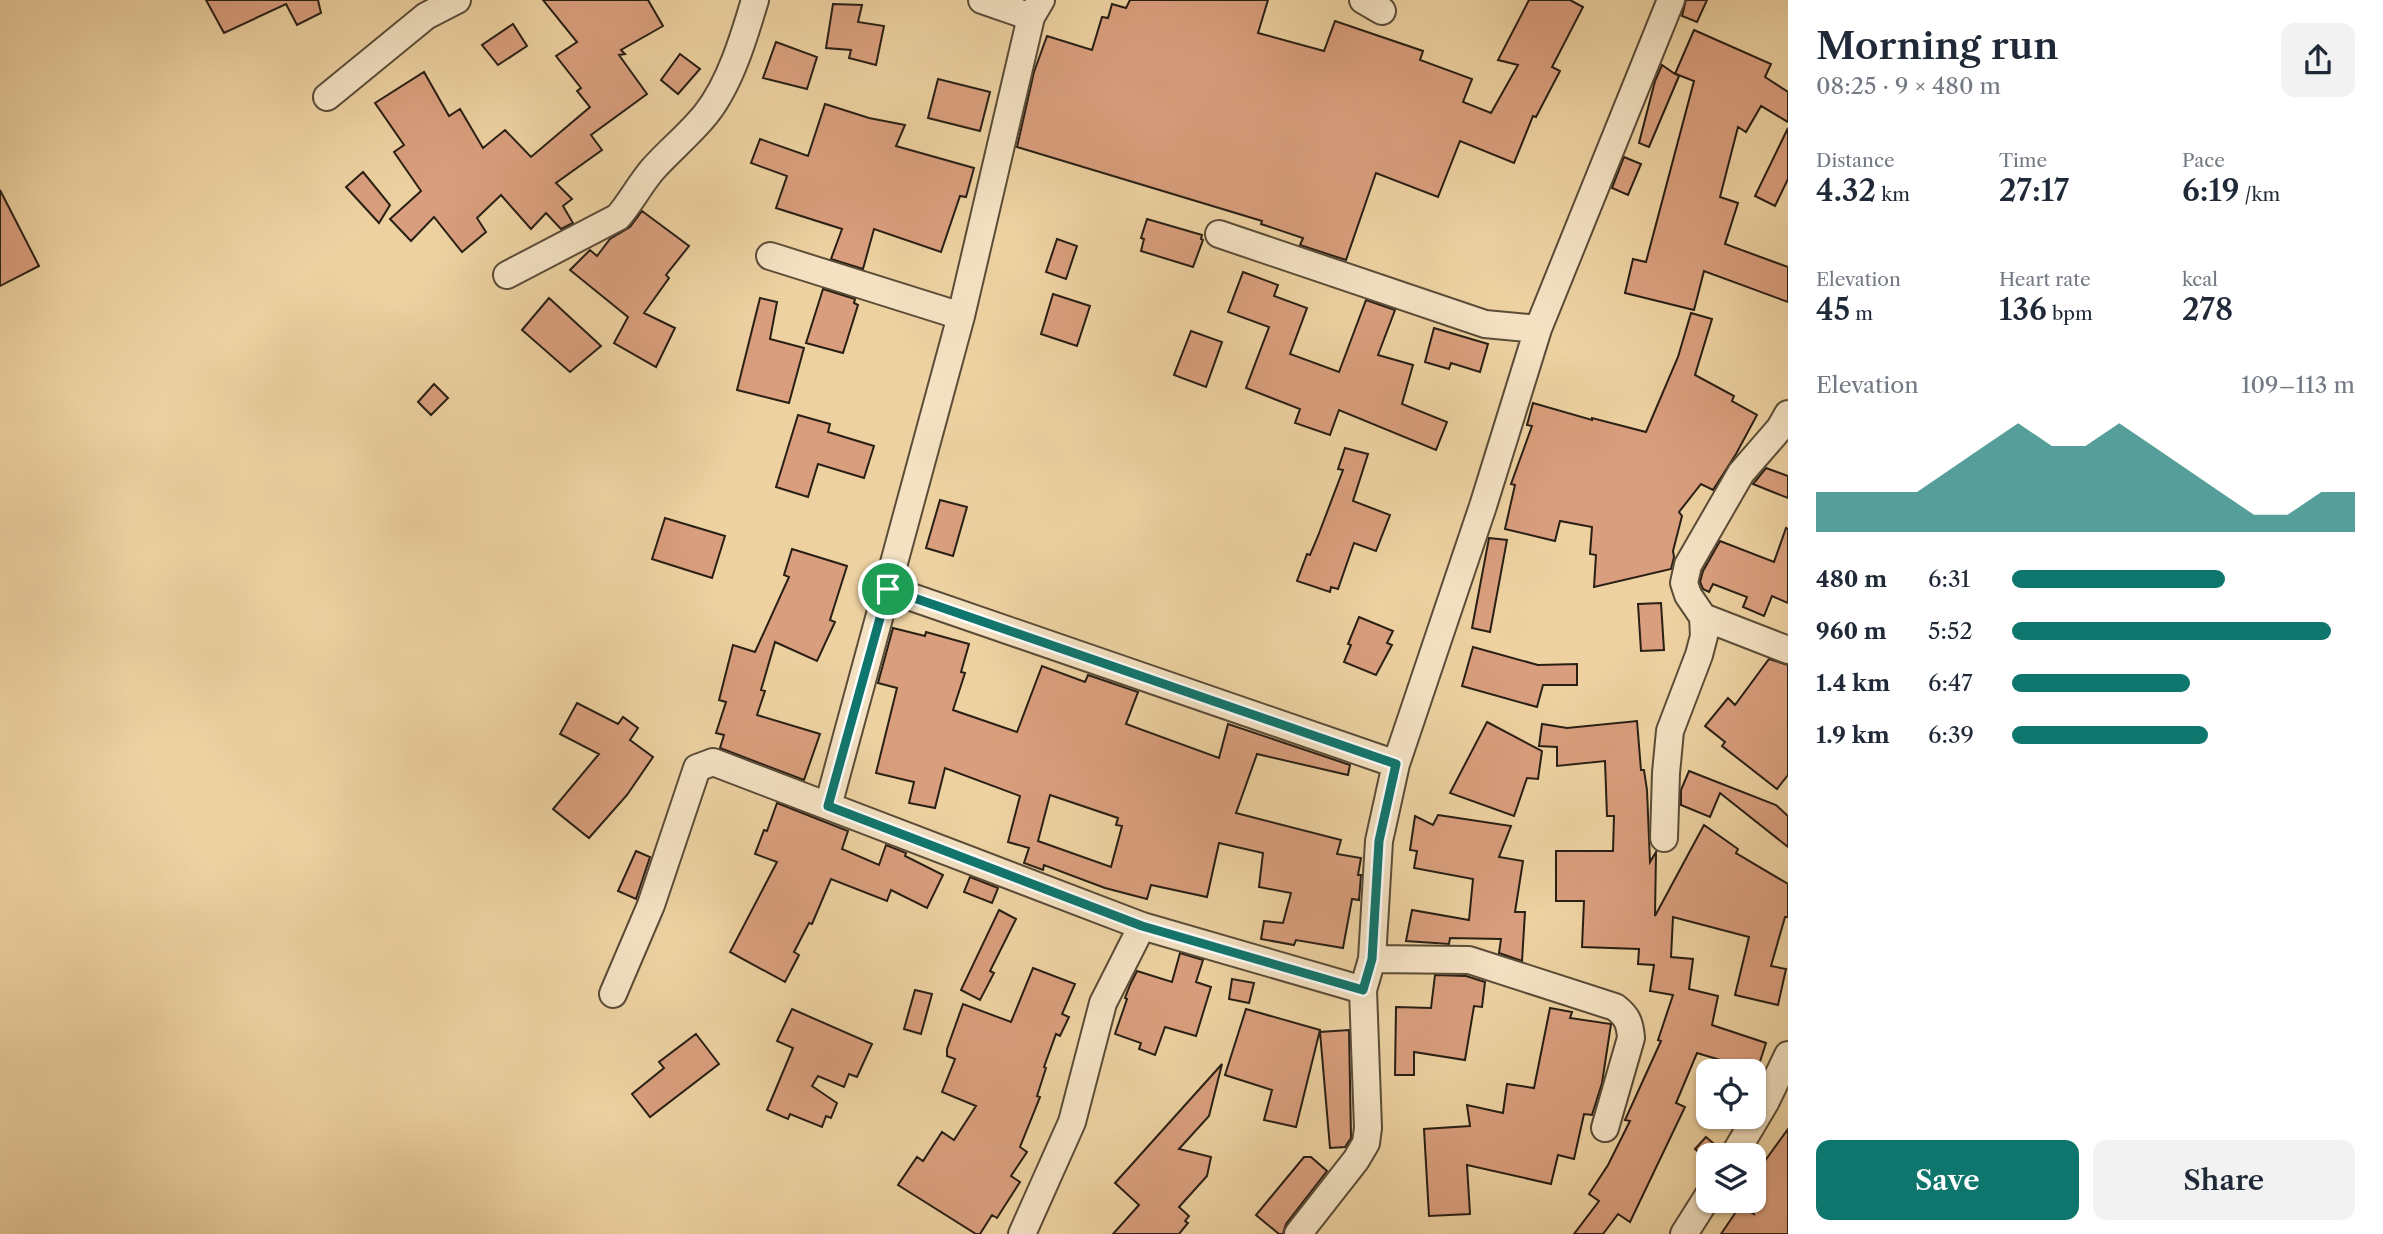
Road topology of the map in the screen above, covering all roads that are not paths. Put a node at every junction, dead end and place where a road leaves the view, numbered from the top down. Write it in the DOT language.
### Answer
graph roads {
  1 [pos="457,0"];
  2 [pos="755,0"];
  3 [pos="982,0"];
  4 [pos="1671,0"];
  5 [pos="420,8"];
  6 [pos="1036,8"];
  7 [pos="327,97"];
  8 [pos="1219,234"];
  9 [pos="770,256"];
  10 [pos="508,275"];
  11 [pos="961,316"];
  12 [pos="1538,329"];
  13 [pos="1788,414"];
  14 [pos="888,589"];
  15 [pos="1703,617"];
  16 [pos="1788,650"];
  17 [pos="1396,764"];
  18 [pos="828,806"];
  19 [pos="1664,838"];
  20 [pos="1142,926"];
  21 [pos="1372,959"];
  22 [pos="1363,990"];
  23 [pos="613,994"];
  24 [pos="1788,1055"];
  25 [pos="1605,1128"];
  26 [pos="1741,1143"];
  27 [pos="1697,1213"];
  28 [pos="1022,1234"];
  29 [pos="1297,1234"];
  30 [pos="1684,1234"];
  1 -- 5 [label="street"];
  2 -- 10 [label="street"];
  3 -- 6 [label="street"];
  4 -- 12 [label="street"];
  5 -- 7 [label="street"];
  6 -- 11 [label="street"];
  8 -- 12 [label="street"];
  9 -- 11 [label="street"];
  11 -- 14 [label="street"];
  12 -- 17 [label="street"];
  13 -- 15 [label="street"];
  14 -- 17 [label="street"];
  14 -- 18 [label="street"];
  15 -- 16 [label="street"];
  15 -- 19 [label="street"];
  17 -- 21 [label="street"];
  18 -- 20 [label="street"];
  18 -- 23 [label="street"];
  20 -- 22 [label="street"];
  20 -- 28 [label="street"];
  21 -- 22 [label="street"];
  21 -- 25 [label="street"];
  22 -- 29 [label="street"];
  24 -- 26 [label="street"];
  27 -- 30 [label="street"];
}
